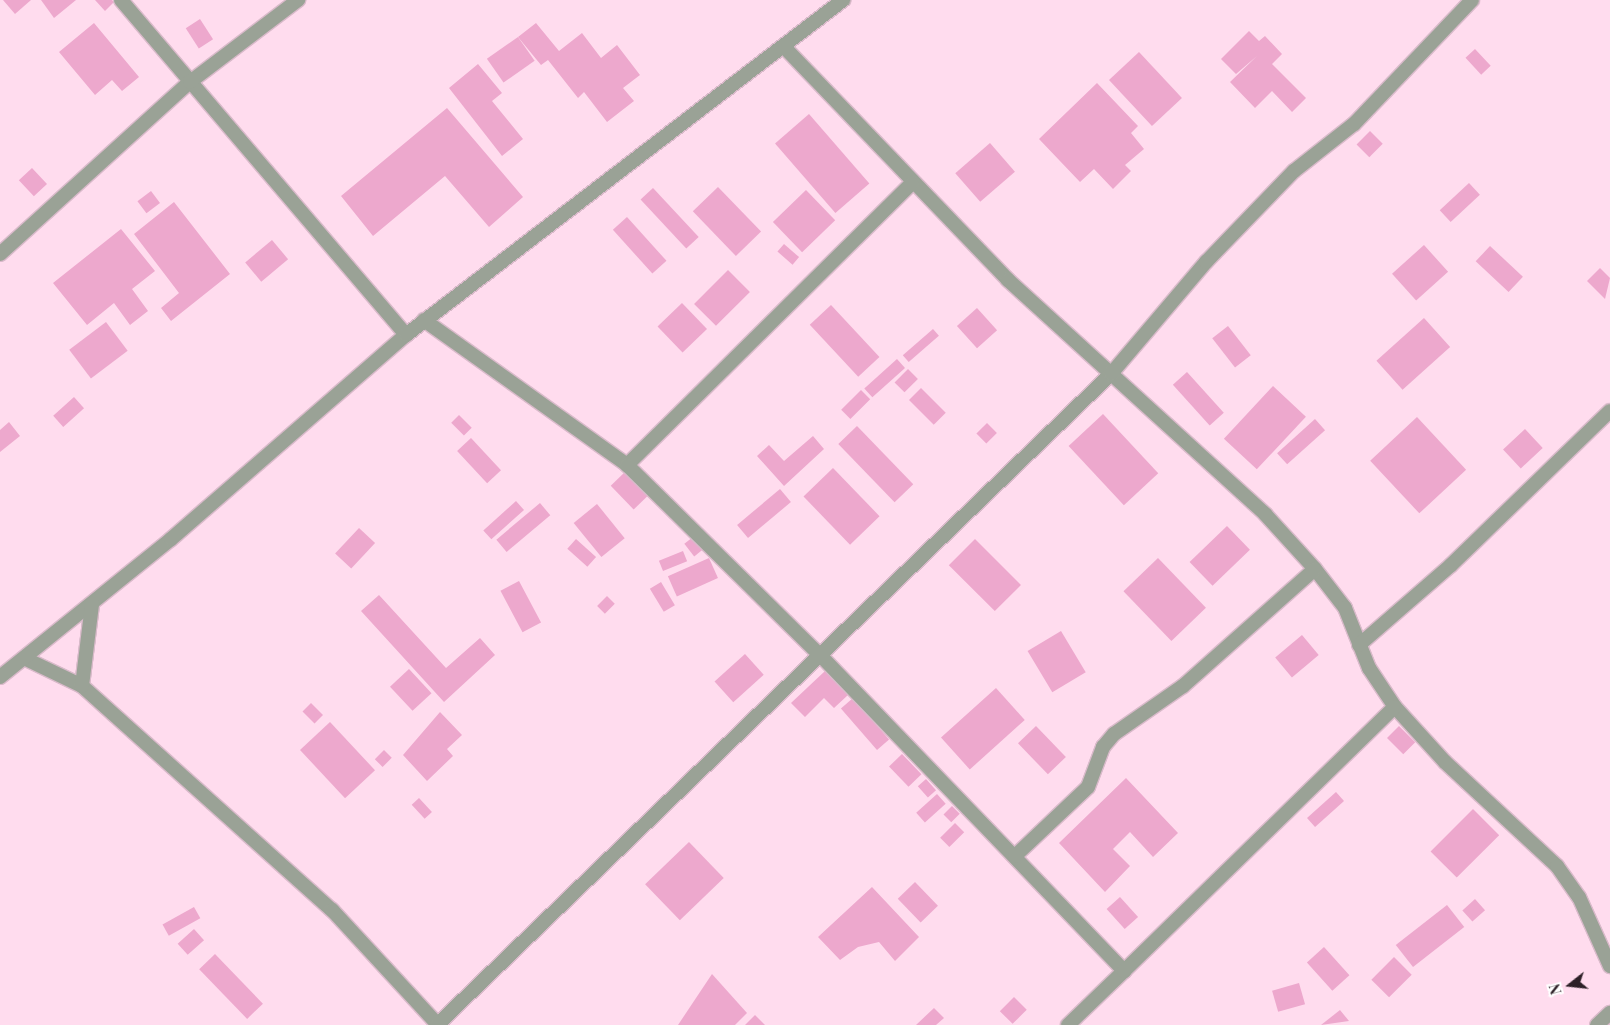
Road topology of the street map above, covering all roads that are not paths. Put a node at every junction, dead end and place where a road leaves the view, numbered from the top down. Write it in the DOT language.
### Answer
graph roads {
  1 [pos="121,0"];
  2 [pos="298,0"];
  3 [pos="1472,0"];
  4 [pos="835,2"];
  5 [pos="785,48"];
  6 [pos="190,82"];
  7 [pos="911,184"];
  8 [pos="0,254"];
  9 [pos="424,320"];
  10 [pos="406,335"];
  11 [pos="1111,374"];
  12 [pos="1610,411"];
  13 [pos="627,465"];
  14 [pos="1315,569"];
  15 [pos="92,604"];
  16 [pos="1359,645"];
  17 [pos="822,657"];
  18 [pos="26,659"];
  19 [pos="0,677"];
  20 [pos="82,686"];
  21 [pos="1395,707"];
  22 [pos="1015,856"];
  23 [pos="1610,966"];
  24 [pos="1124,972"];
  25 [pos="1610,1013"];
  26 [pos="438,1025"];
  27 [pos="1068,1025"];
  28 [pos="1597,1025"];
  1 -- 6 [label="street"];
  2 -- 6 [label="street"];
  3 -- 11 [label="street"];
  4 -- 5 [label="street"];
  5 -- 7 [label="street"];
  5 -- 9 [label="street"];
  6 -- 8 [label="street"];
  6 -- 10 [label="street"];
  7 -- 11 [label="street"];
  7 -- 13 [label="street"];
  9 -- 10 [label="street"];
  9 -- 13 [label="street"];
  10 -- 15 [label="street"];
  11 -- 14 [label="street"];
  11 -- 17 [label="street"];
  12 -- 16 [label="street"];
  13 -- 17 [label="street"];
  14 -- 16 [label="street"];
  14 -- 22 [label="street"];
  15 -- 18 [label="street"];
  15 -- 20 [label="street"];
  16 -- 21 [label="street"];
  17 -- 22 [label="street"];
  17 -- 26 [label="street"];
  18 -- 19 [label="street"];
  18 -- 20 [label="street"];
  20 -- 26 [label="street"];
  21 -- 23 [label="street"];
  21 -- 24 [label="street"];
  22 -- 24 [label="street"];
  24 -- 27 [label="street"];
  25 -- 28 [label="street"];
}
